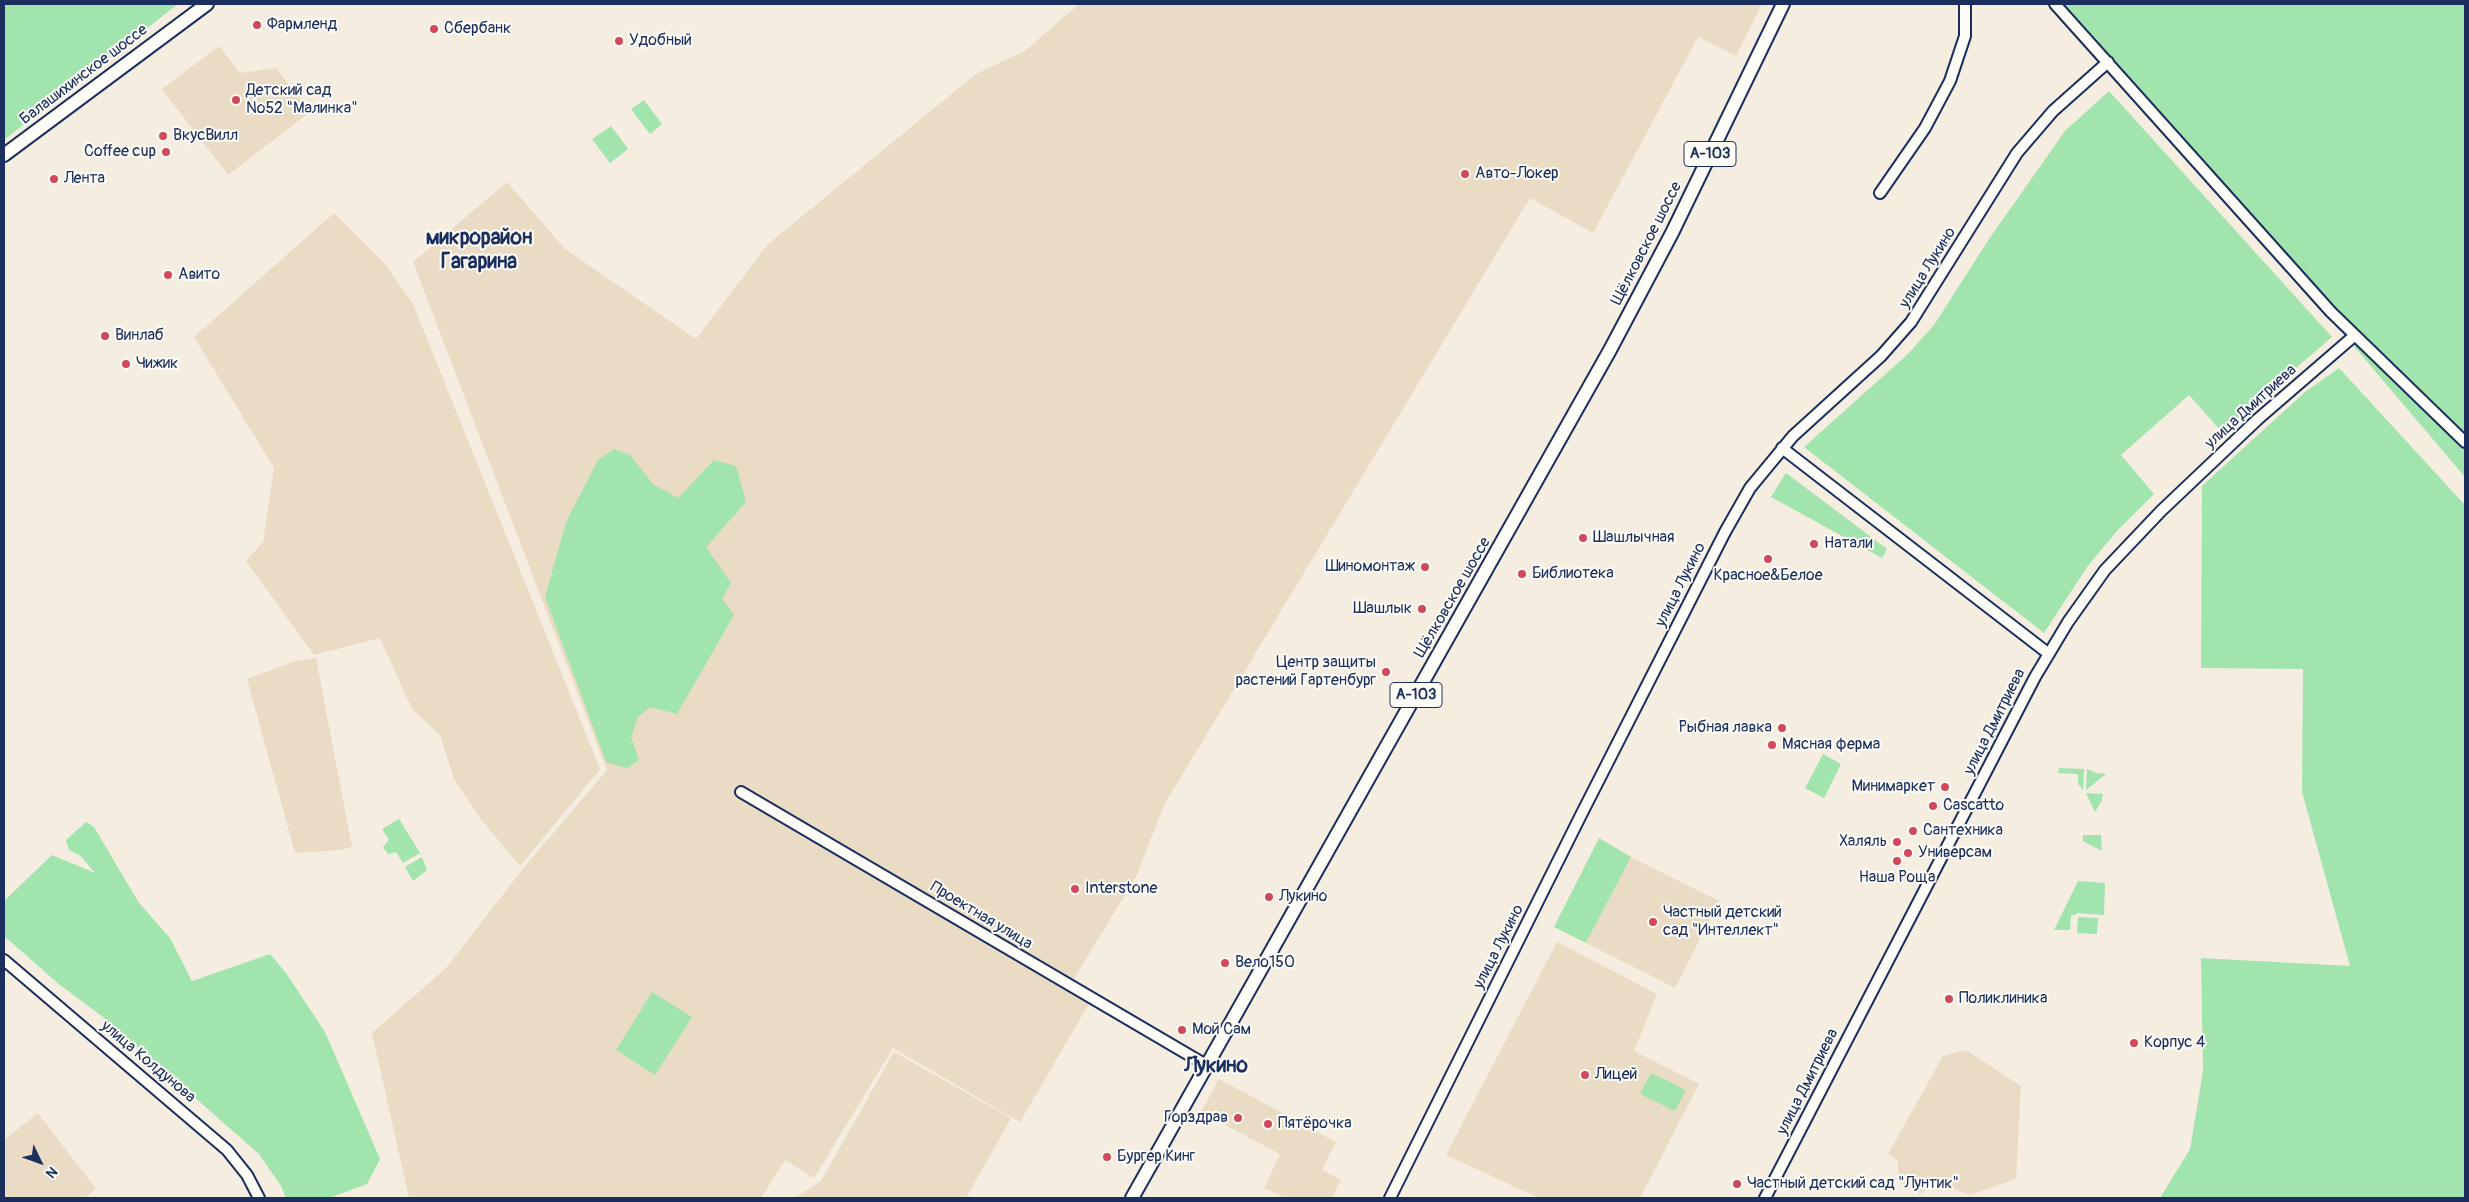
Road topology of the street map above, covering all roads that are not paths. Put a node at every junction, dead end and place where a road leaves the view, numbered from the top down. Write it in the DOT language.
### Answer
graph roads {
  1 [pos="207,4"];
  2 [pos="1783,4"];
  3 [pos="1964,4"];
  4 [pos="2055,4"];
  5 [pos="2108,62"];
  6 [pos="4,155"];
  7 [pos="1880,193"];
  8 [pos="2354,336"];
  9 [pos="2465,442"];
  10 [pos="1782,448"];
  11 [pos="2048,654"];
  12 [pos="742,792"];
  13 [pos="4,960"];
  14 [pos="1206,1065"];
  15 [pos="259,1198"];
  16 [pos="1132,1198"];
  17 [pos="1390,1198"];
  18 [pos="1765,1198"];
  1 -- 6 [label="main road, Балашихинское шоссе"];
  2 -- 14 [label="main road, Щёлковское шоссе / А-103"];
  3 -- 7 [label="street"];
  4 -- 5 [label="street"];
  5 -- 8 [label="street"];
  5 -- 10 [label="street, улица Лукино"];
  8 -- 9 [label="street"];
  8 -- 11 [label="street, улица Дмитриева"];
  10 -- 11 [label="street"];
  10 -- 17 [label="street, улица Лукино"];
  11 -- 18 [label="street, улица Дмитриева"];
  12 -- 14 [label="street, Проектная улица"];
  13 -- 15 [label="street, улица Колдунова"];
  14 -- 16 [label="main road, Щёлковское шоссе / А-103"];
}
